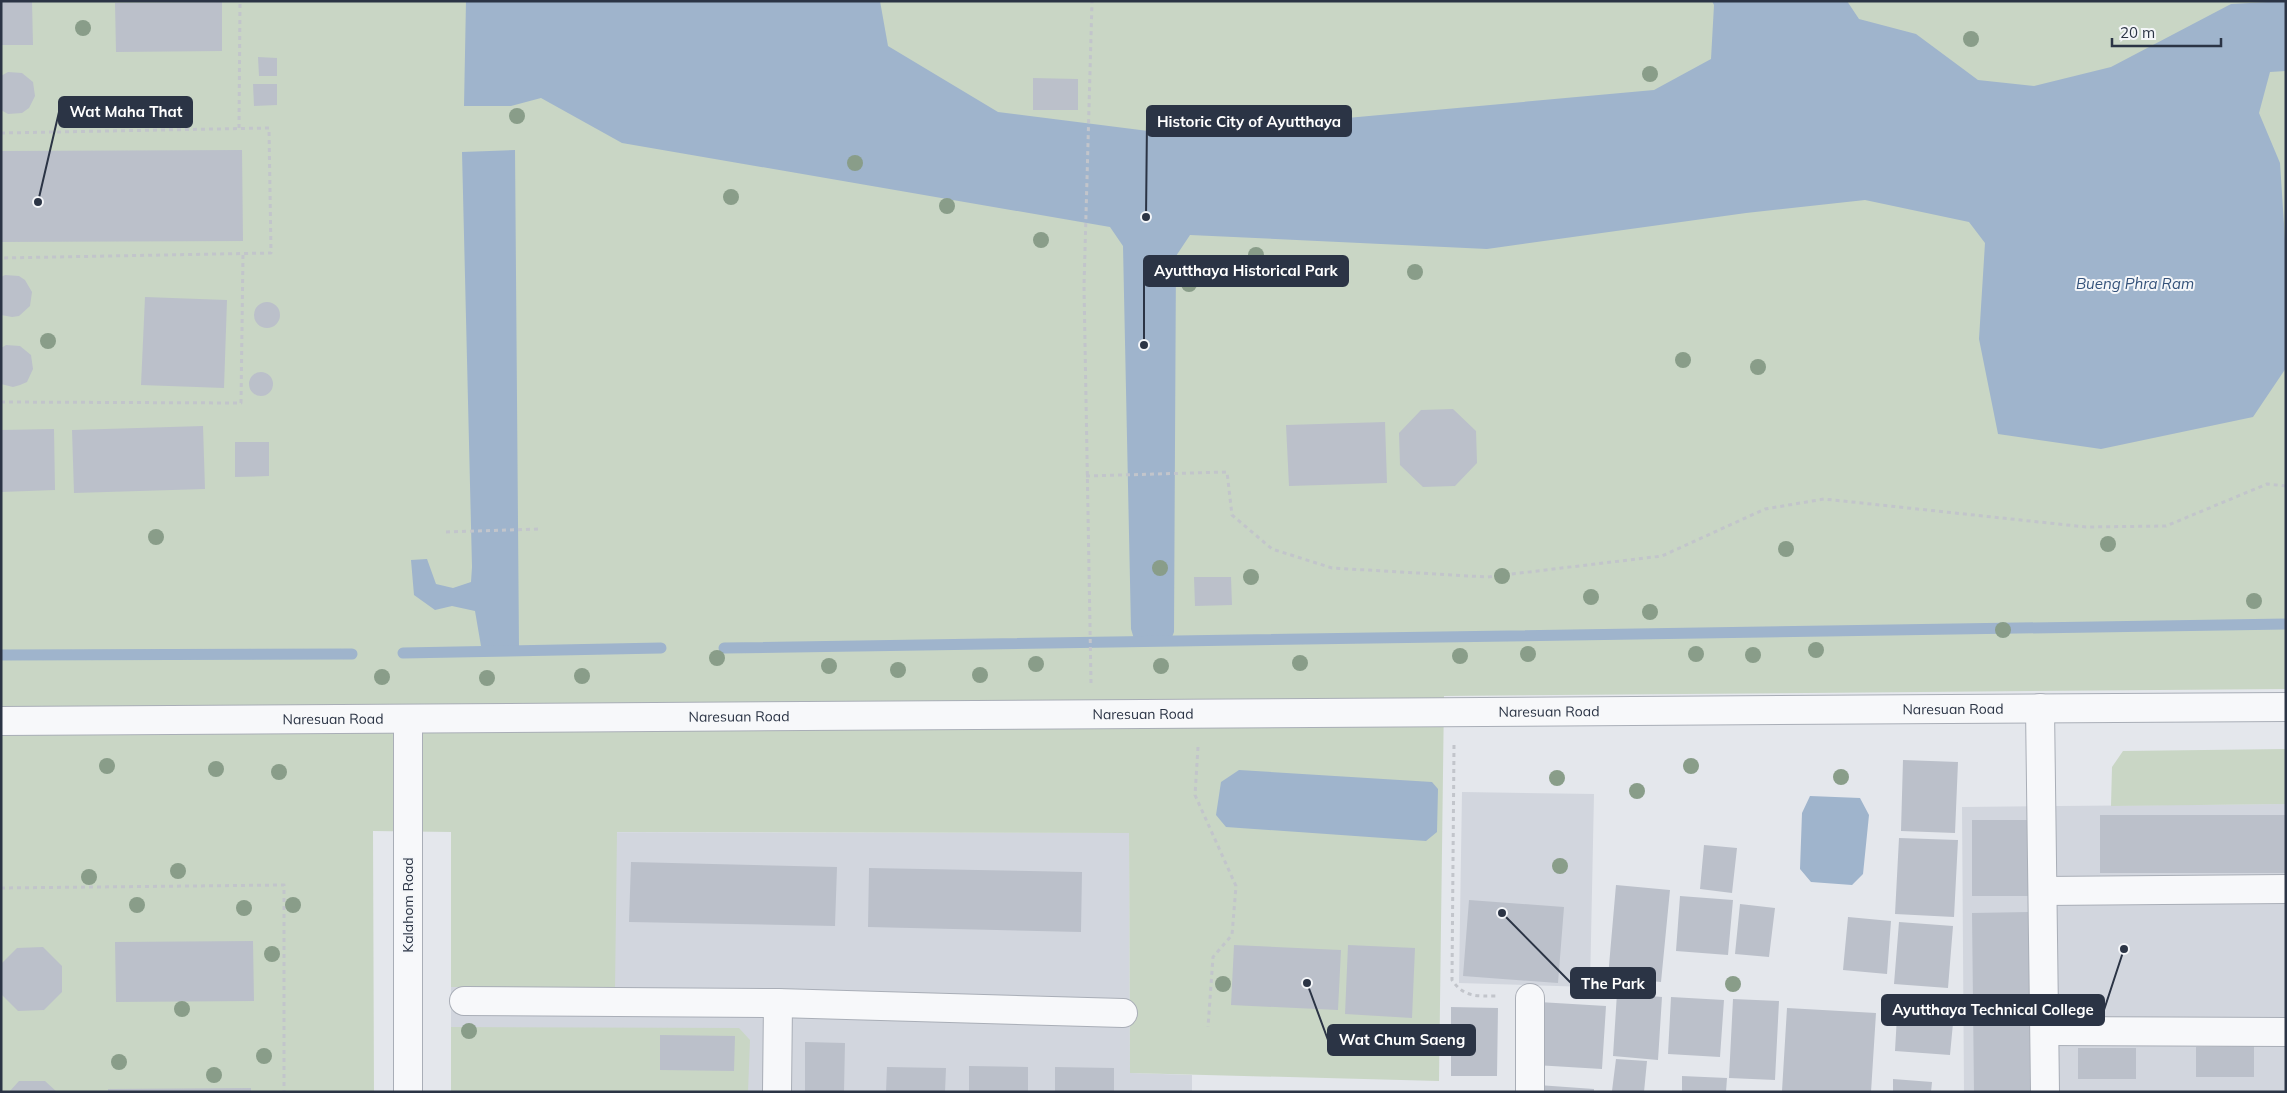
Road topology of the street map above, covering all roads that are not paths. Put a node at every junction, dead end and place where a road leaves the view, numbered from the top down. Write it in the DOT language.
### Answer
graph roads {
  1 [pos="2286,706"];
  2 [pos="2040,708"];
  3 [pos="408,719"];
  4 [pos="1,721"];
  5 [pos="2286,889"];
  6 [pos="2043,891"];
  7 [pos="1530,998"];
  8 [pos="464,1001"];
  9 [pos="778,1003"];
  10 [pos="1123,1013"];
  11 [pos="2046,1031"];
  12 [pos="2286,1032"];
  13 [pos="408,1092"];
  14 [pos="777,1092"];
  15 [pos="1530,1092"];
  16 [pos="2045,1092"];
  1 -- 2 [label="street, Naresuan Road"];
  2 -- 3 [label="street, Naresuan Road"];
  2 -- 6 [label="street"];
  3 -- 4 [label="street, Naresuan Road"];
  3 -- 13 [label="street, Kalahom Road"];
  5 -- 6 [label="street"];
  6 -- 11 [label="street"];
  7 -- 15 [label="street"];
  8 -- 9 [label="street"];
  9 -- 10 [label="street"];
  9 -- 14 [label="street"];
  11 -- 12 [label="street"];
  11 -- 16 [label="street"];
}
